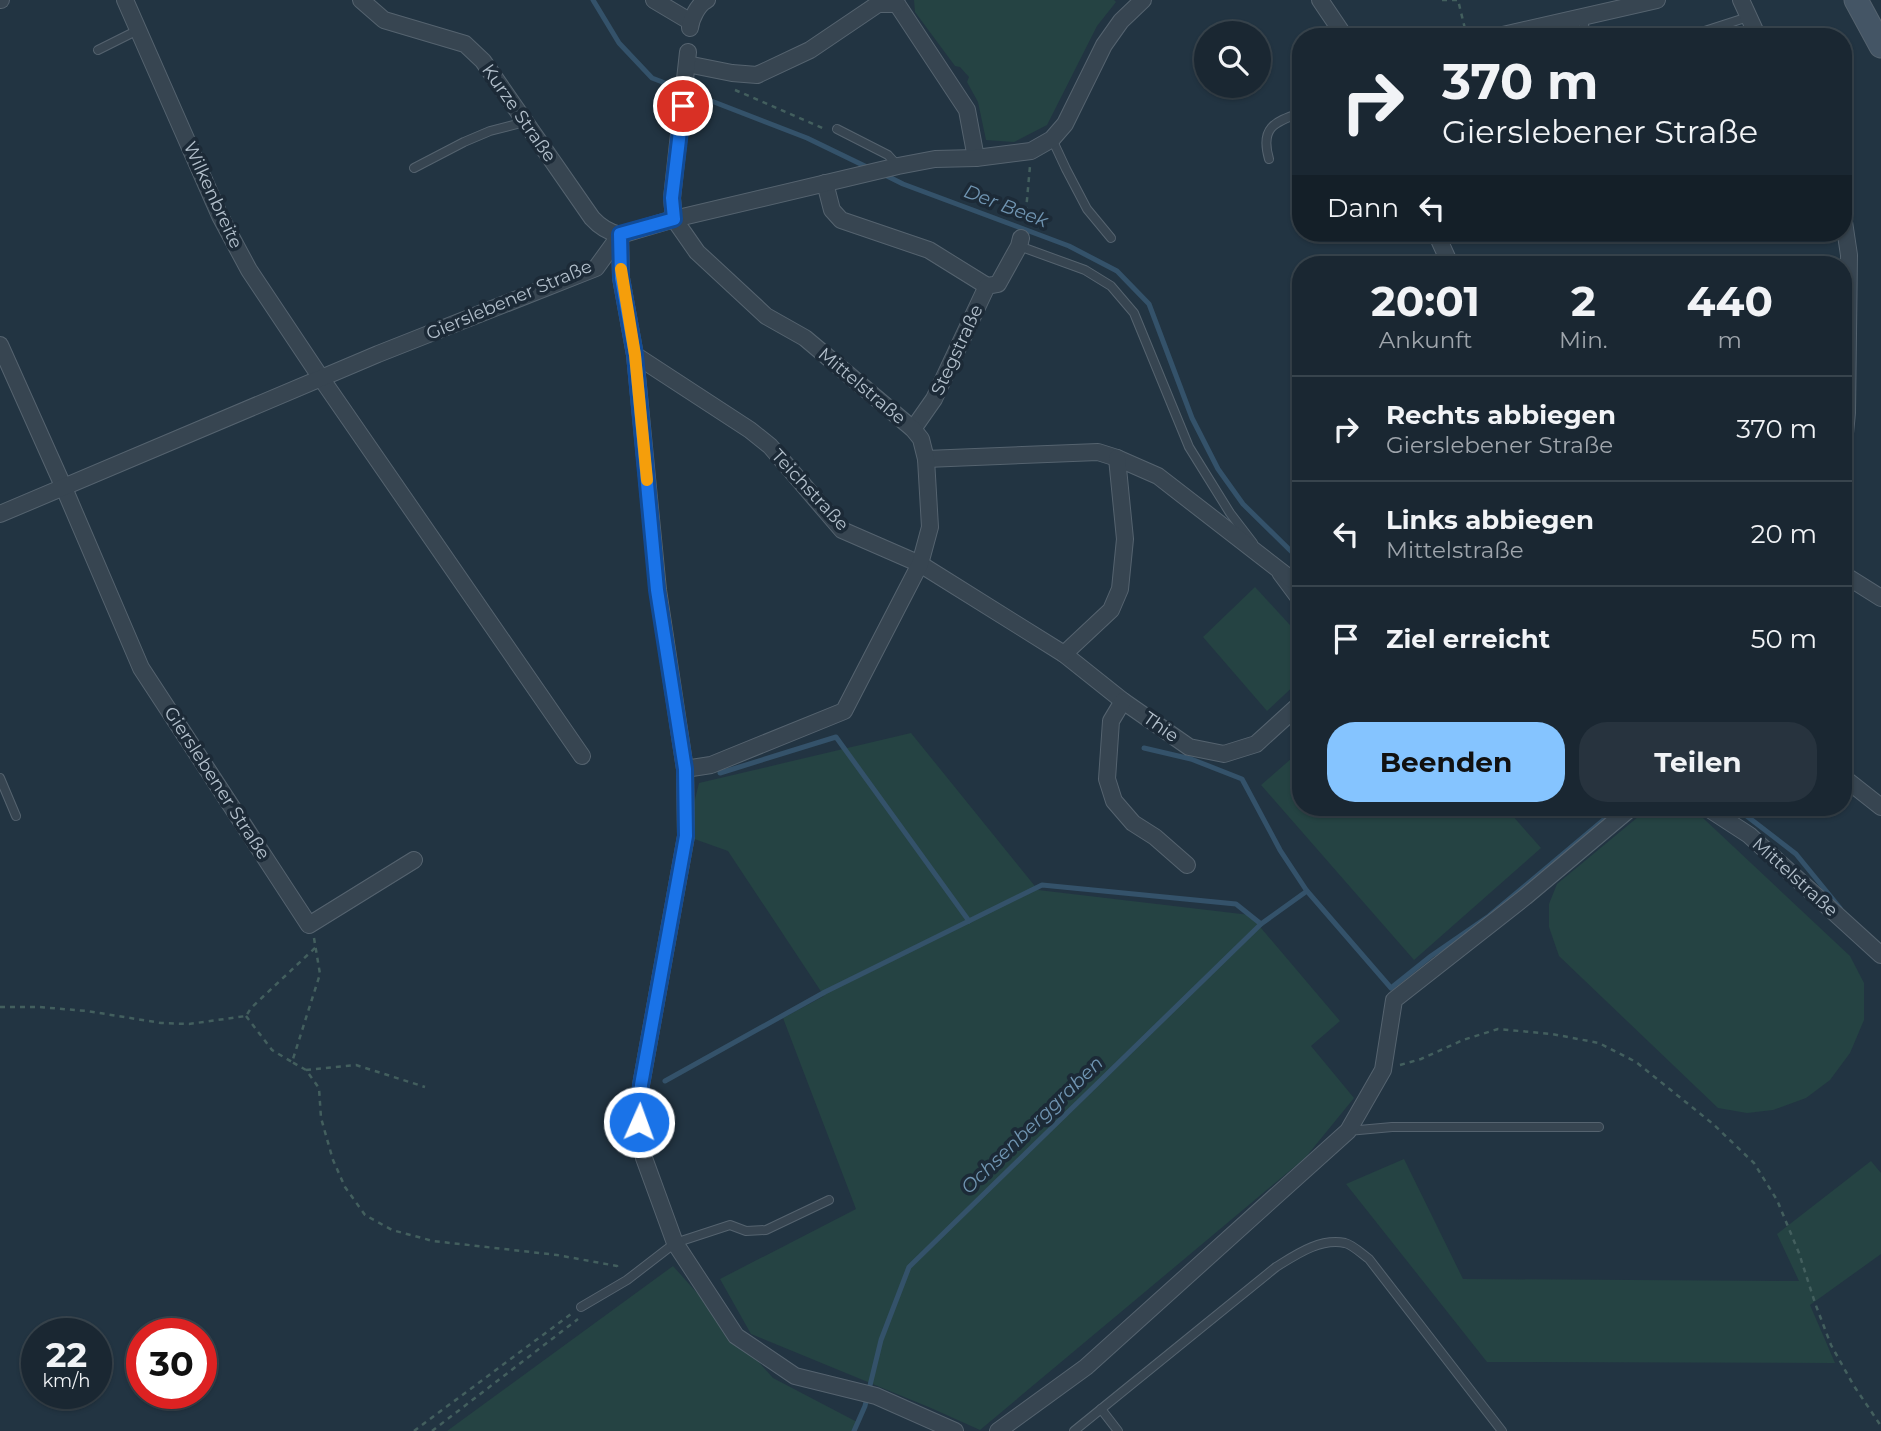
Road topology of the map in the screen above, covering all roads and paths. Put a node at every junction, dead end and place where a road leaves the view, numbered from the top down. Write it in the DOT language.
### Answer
graph roads {
  1 [pos="125,0"];
  2 [pos="361,0"];
  3 [pos="654,0"];
  4 [pos="707,0"];
  5 [pos="1143,0"];
  6 [pos="1320,0"];
  7 [pos="1442,0"];
  8 [pos="1657,0"];
  9 [pos="1741,0"];
  10 [pos="1856,0"];
  11 [pos="899,2"];
  12 [pos="1582,17"];
  13 [pos="1748,17"];
  14 [pos="1339,28"];
  15 [pos="1465,28"];
  16 [pos="1533,28"];
  17 [pos="1585,28"];
  18 [pos="1715,28"];
  19 [pos="1754,28"];
  20 [pos="138,30"];
  21 [pos="1881,46"];
  22 [pos="98,50"];
  23 [pos="733,90"];
  24 [pos="1292,116"];
  25 [pos="526,122"];
  26 [pos="836,128"];
  27 [pos="1052,139"];
  28 [pos="1031,150"];
  29 [pos="976,158"];
  30 [pos="1269,159"];
  31 [pos="895,166"];
  32 [pos="414,168"];
  33 [pos="825,183"];
  34 [pos="1027,216"];
  35 [pos="674,219"];
  36 [pos="620,234"];
  37 [pos="1111,238"];
  38 [pos="1020,242"];
  39 [pos="987,286"];
  40 [pos="0,345"];
  41 [pos="635,355"];
  42 [pos="321,378"];
  43 [pos="913,429"];
  44 [pos="1117,458"];
  45 [pos="926,459"];
  46 [pos="64,488"];
  47 [pos="0,514"];
  48 [pos="1265,559"];
  49 [pos="920,564"];
  50 [pos="1292,580"];
  51 [pos="1852,580"];
  52 [pos="1292,595"];
  53 [pos="1881,598"];
  54 [pos="1064,654"];
  55 [pos="1123,701"];
  56 [pos="1292,711"];
  57 [pos="582,756"];
  58 [pos="685,769"];
  59 [pos="0,778"];
  60 [pos="1852,784"];
  61 [pos="1881,807"];
  62 [pos="16,816"];
  63 [pos="1621,816"];
  64 [pos="1720,816"];
  65 [pos="414,860"];
  66 [pos="1187,865"];
  67 [pos="309,925"];
  68 [pos="317,946"];
  69 [pos="1881,955"];
  70 [pos="0,1007"];
  71 [pos="246,1016"];
  72 [pos="292,1062"];
  73 [pos="306,1070"];
  74 [pos="1383,1070"];
  75 [pos="425,1087"];
  76 [pos="1600,1126"];
  77 [pos="1348,1132"];
  78 [pos="829,1200"];
  79 [pos="675,1243"];
  80 [pos="627,1280"];
  81 [pos="582,1312"];
  82 [pos="490,1375"];
  83 [pos="496,1382"];
  84 [pos="1101,1409"];
  85 [pos="1881,1426"];
  86 [pos="414,1431"];
  87 [pos="432,1431"];
  88 [pos="955,1431"];
  89 [pos="998,1431"];
  90 [pos="1074,1431"];
  91 [pos="1118,1431"];
  92 [pos="1502,1431"];
  1 -- 20 [label="street, Wilkenbreite"];
  2 -- 25 [label="street, Kurze Straße"];
  3 -- 4 [label="street"];
  5 -- 27 [label="street"];
  6 -- 14 [label="street"];
  7 -- 15 [label="path"];
  8 -- 12 [label="street"];
  9 -- 13 [label="street"];
  10 -- 21 [label="main road"];
  11 -- 29 [label="street"];
  11 -- 35 [label="street"];
  12 -- 16 [label="street"];
  12 -- 17 [label="lane"];
  13 -- 18 [label="lane"];
  13 -- 19 [label="street"];
  20 -- 22 [label="lane"];
  20 -- 42 [label="street, Wilkenbreite"];
  23 -- 26 [label="path"];
  24 -- 30 [label="lane"];
  25 -- 32 [label="lane"];
  25 -- 36 [label="street, Kurze Straße"];
  26 -- 31 [label="lane"];
  27 -- 28 [label="street"];
  27 -- 37 [label="lane"];
  28 -- 29 [label="street"];
  28 -- 34 [label="path"];
  29 -- 31 [label="street"];
  31 -- 33 [label="street"];
  33 -- 35 [label="street"];
  33 -- 39 [label="street"];
  35 -- 36 [label="street"];
  35 -- 43 [label="street, Mittelstraße"];
  36 -- 41 [label="street"];
  36 -- 42 [label="street, Gierslebener Straße"];
  38 -- 39 [label="street, Stegstraße"];
  38 -- 48 [label="lane"];
  39 -- 43 [label="street, Stegstraße"];
  40 -- 46 [label="street"];
  41 -- 49 [label="street, Teichstraße"];
  41 -- 58 [label="street"];
  42 -- 46 [label="street, Gierslebener Straße"];
  42 -- 57 [label="street"];
  43 -- 45 [label="street, Mittelstraße"];
  44 -- 45 [label="street"];
  44 -- 48 [label="street"];
  44 -- 54 [label="street"];
  45 -- 49 [label="street"];
  46 -- 47 [label="street, Gierslebener Straße"];
  46 -- 67 [label="street, Gierslebener Straße"];
  48 -- 50 [label="street"];
  48 -- 52 [label="lane"];
  49 -- 54 [label="street, Teichstraße"];
  49 -- 58 [label="street"];
  51 -- 53 [label="street"];
  54 -- 55 [label="street, Thie"];
  55 -- 56 [label="street, Thie"];
  55 -- 66 [label="street"];
  58 -- 79 [label="street"];
  59 -- 62 [label="lane"];
  60 -- 61 [label="street"];
  63 -- 74 [label="street"];
  64 -- 69 [label="street, Mittelstraße"];
  65 -- 67 [label="street"];
  67 -- 68 [label="path"];
  68 -- 71 [label="path"];
  68 -- 72 [label="path"];
  70 -- 71 [label="path"];
  71 -- 72 [label="path"];
  72 -- 73 [label="path"];
  73 -- 75 [label="path"];
  73 -- 80 [label="path"];
  74 -- 77 [label="street"];
  74 -- 85 [label="path"];
  76 -- 77 [label="lane"];
  77 -- 89 [label="street"];
  78 -- 79 [label="lane"];
  79 -- 80 [label="lane"];
  79 -- 88 [label="street"];
  80 -- 81 [label="lane"];
  81 -- 82 [label="path"];
  81 -- 83 [label="path"];
  82 -- 83 [label="path"];
  82 -- 86 [label="path"];
  83 -- 87 [label="path"];
  84 -- 90 [label="lane"];
  84 -- 91 [label="lane"];
  84 -- 92 [label="lane"];
}
